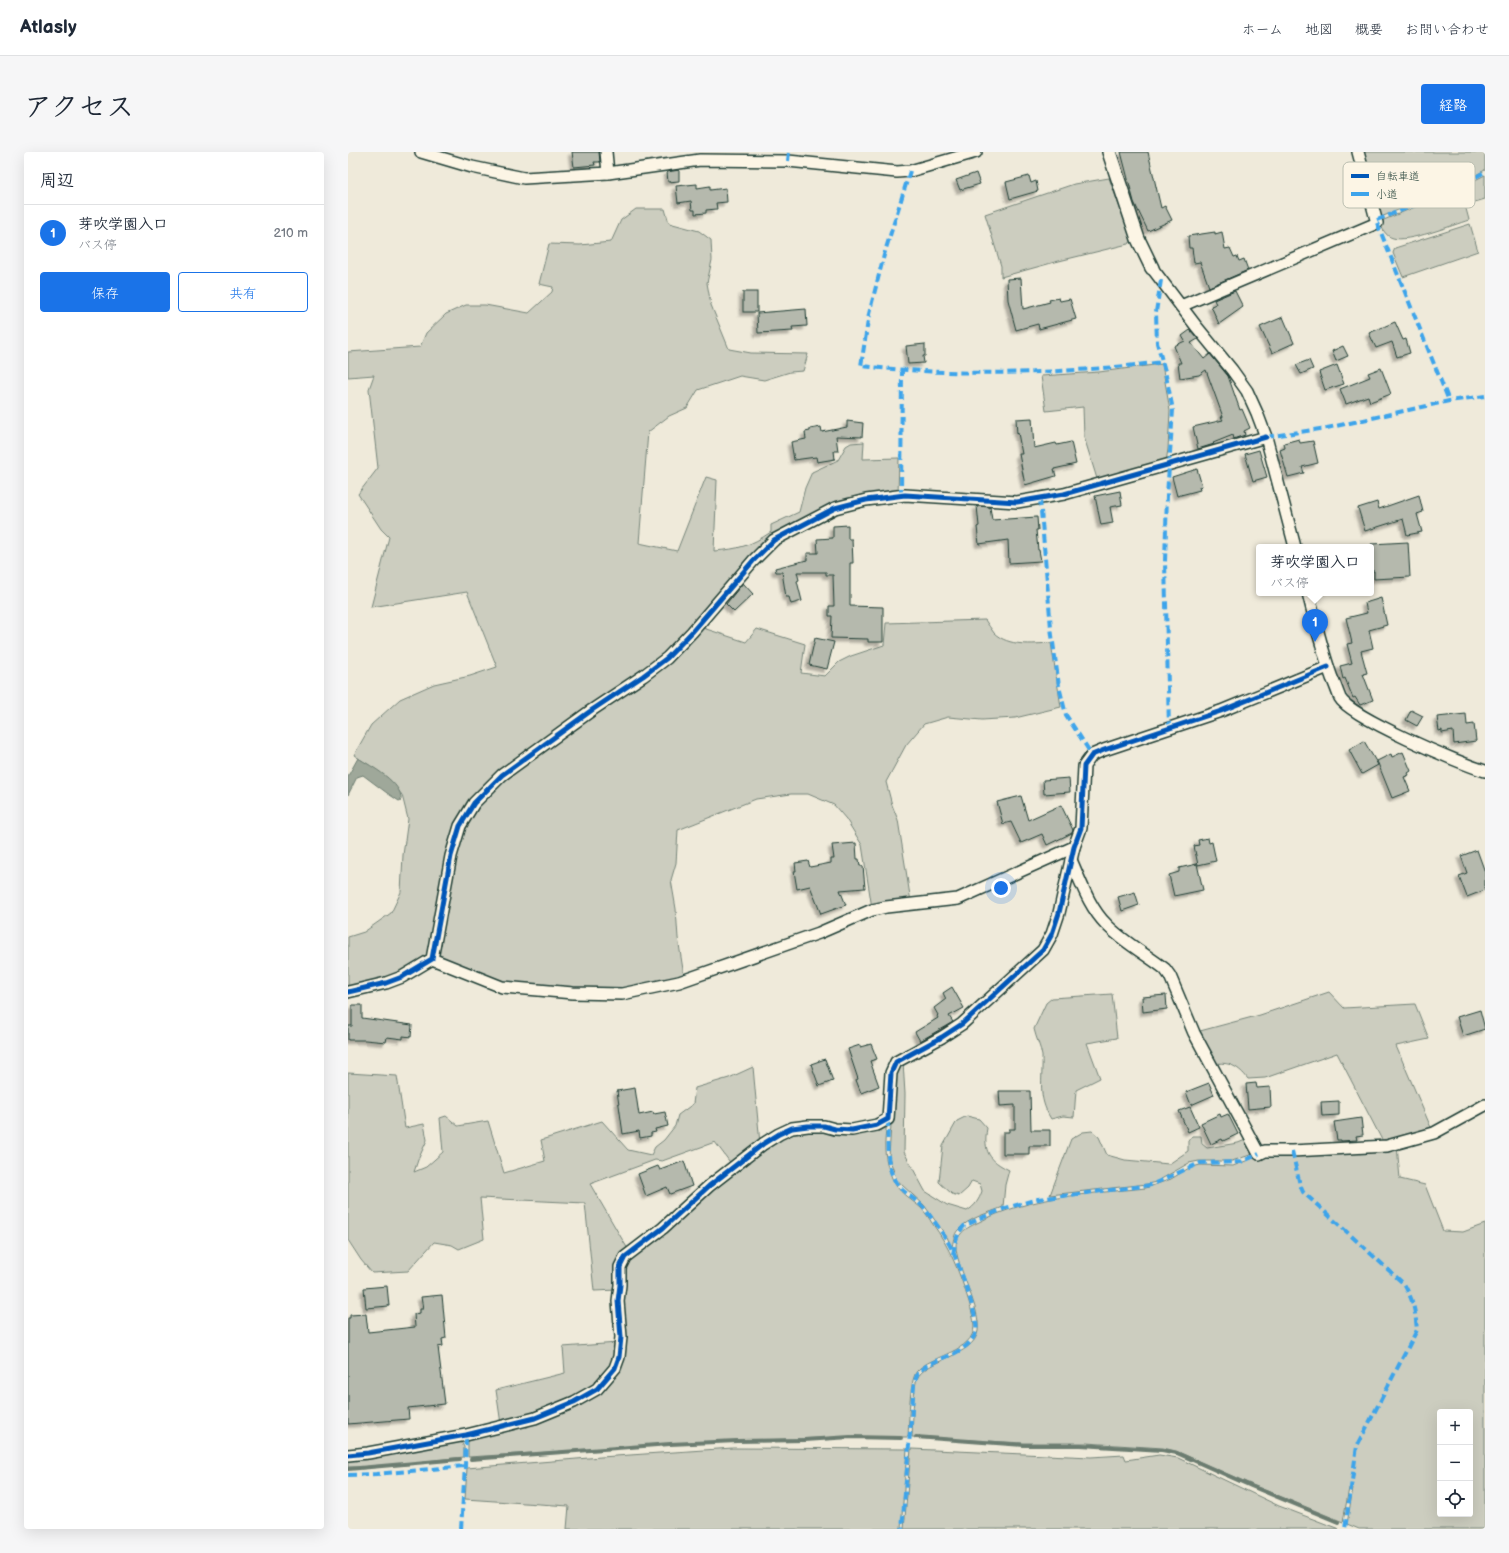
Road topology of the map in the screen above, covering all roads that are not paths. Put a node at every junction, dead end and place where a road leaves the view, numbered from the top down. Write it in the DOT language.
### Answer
graph roads {
  1 [pos="421,152"];
  2 [pos="606,152"];
  3 [pos="976,152"];
  4 [pos="1109,152"];
  5 [pos="1358,152"];
  6 [pos="1361,162"];
  7 [pos="608,173"];
  8 [pos="1373,208"];
  9 [pos="1152,268"];
  10 [pos="1181,306"];
  11 [pos="1266,437"];
  12 [pos="1294,544"];
  13 [pos="1309,596"];
  14 [pos="1328,667"];
  15 [pos="1485,771"];
  16 [pos="1074,847"];
  17 [pos="1071,860"];
  18 [pos="432,958"];
  19 [pos="348,992"];
  20 [pos="1485,1105"];
  21 [pos="348,1455"];
  1 -- 7 [label="street"];
  2 -- 7 [label="street"];
  3 -- 7 [label="street"];
  4 -- 9 [label="street"];
  5 -- 6 [label="street"];
  8 -- 10 [label="street"];
  9 -- 10 [label="street"];
  10 -- 11 [label="street"];
  11 -- 12 [label="street"];
  11 -- 18 [label="street"];
  13 -- 14 [label="street"];
  14 -- 15 [label="street"];
  14 -- 16 [label="street"];
  16 -- 17 [label="street"];
  16 -- 18 [label="street"];
  17 -- 20 [label="street"];
  17 -- 21 [label="street"];
  18 -- 19 [label="street"];
}
